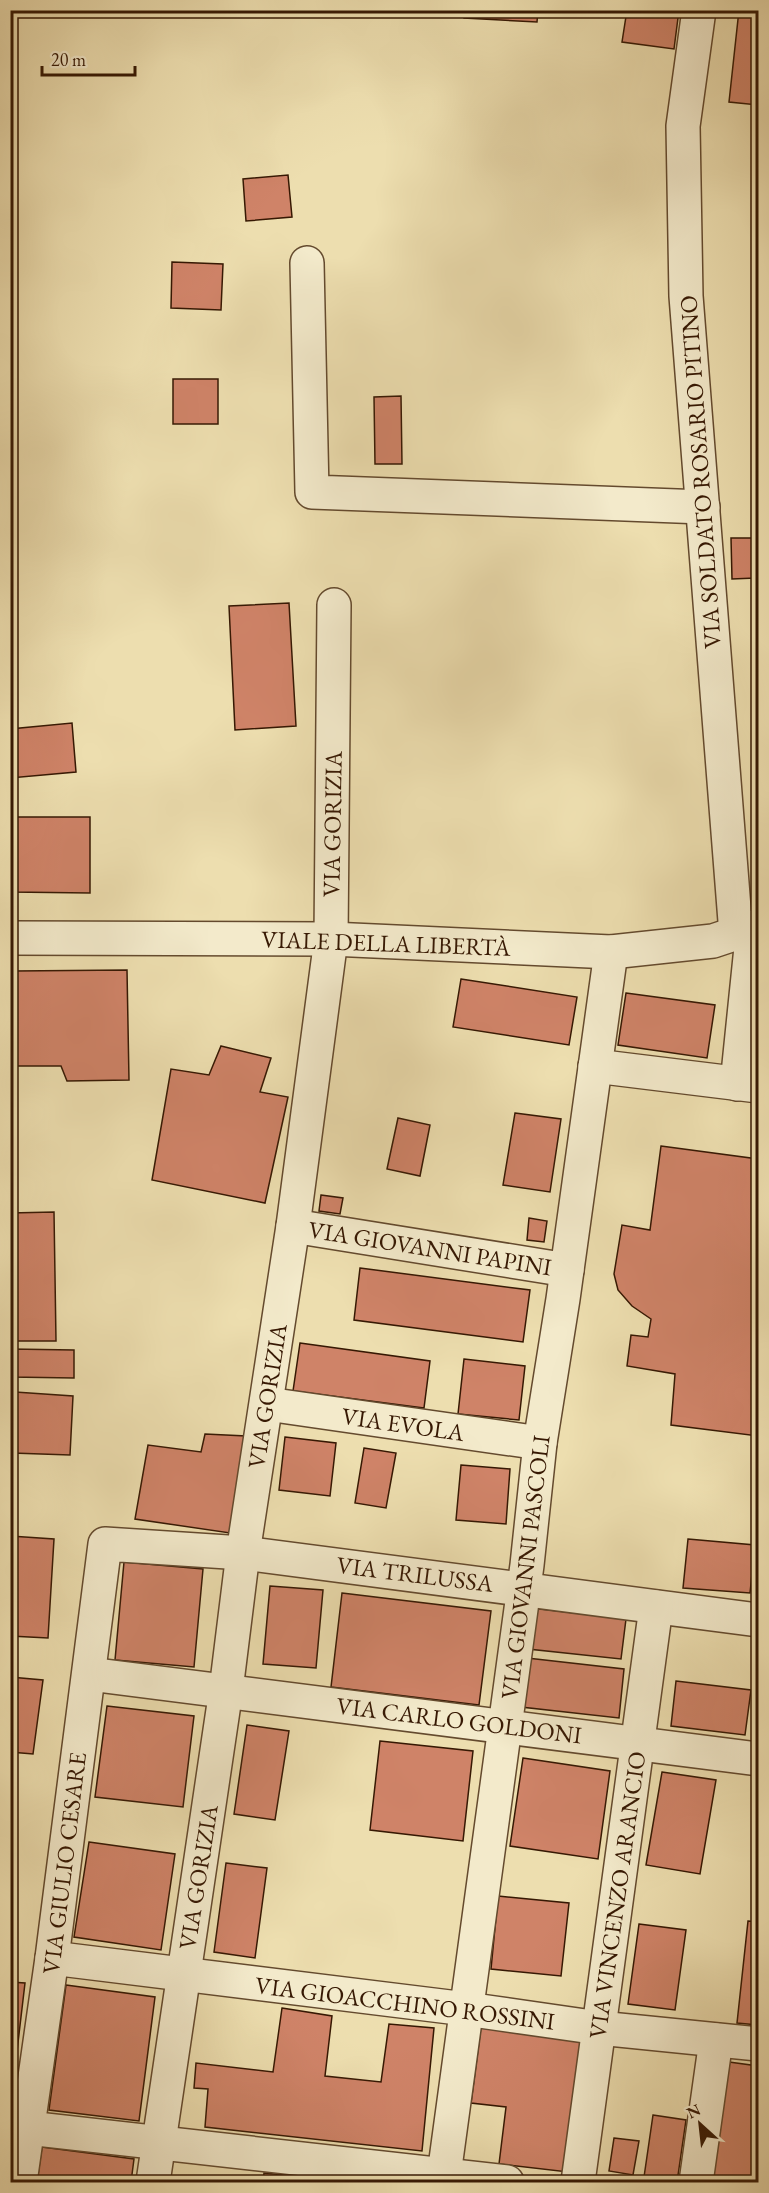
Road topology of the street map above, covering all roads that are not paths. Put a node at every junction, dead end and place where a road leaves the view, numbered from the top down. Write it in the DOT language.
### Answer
graph roads {
  1 [pos="699,10"];
  2 [pos="307,263"];
  3 [pos="703,507"];
  4 [pos="334,605"];
  5 [pos="749,930"];
  6 [pos="10,938"];
  7 [pos="331,939"];
  8 [pos="611,952"];
  9 [pos="595,1066"];
  10 [pos="748,1085"];
  11 [pos="292,1226"];
  12 [pos="567,1270"];
  13 [pos="267,1404"];
  14 [pos="540,1443"];
  15 [pos="105,1544"];
  16 [pos="243,1553"];
  17 [pos="524,1588"];
  18 [pos="656,1607"];
  19 [pos="759,1620"];
  20 [pos="89,1674"];
  21 [pos="226,1690"];
  22 [pos="505,1725"];
  23 [pos="638,1743"];
  24 [pos="759,1759"];
  25 [pos="52,1958"];
  26 [pos="183,1975"];
  27 [pos="466,2009"];
  28 [pos="599,2028"];
  29 [pos="716,2040"];
  30 [pos="759,2044"];
  31 [pos="19,2126"];
  32 [pos="158,2142"];
  33 [pos="443,2179"];
  34 [pos="20,2182"];
  35 [pos="153,2182"];
  36 [pos="507,2182"];
  37 [pos="578,2182"];
  38 [pos="696,2182"];
  1 -- 3 [label="street, VIA SOLDATO ROSARIO PITINO"];
  2 -- 3 [label="street"];
  3 -- 5 [label="street, VIA SOLDATO ROSARIO PITINO"];
  4 -- 7 [label="street, VIA GORIZIA"];
  5 -- 8 [label="street, VIALE DELLA LIBERTÀ"];
  5 -- 10 [label="street"];
  6 -- 7 [label="street, VIALE DELLA LIBERTÀ"];
  7 -- 8 [label="street, VIALE DELLA LIBERTÀ"];
  7 -- 11 [label="street, VIA GORIZIA"];
  8 -- 9 [label="street, VIA GIOVANNI PASCOLI"];
  9 -- 10 [label="street"];
  9 -- 12 [label="street, VIA GIOVANNI PASCOLI"];
  11 -- 12 [label="street, VIA GIOVANNI PAPINI"];
  11 -- 13 [label="street, VIA GORIZIA"];
  12 -- 14 [label="street, VIA GIOVANNI PASCOLI"];
  13 -- 14 [label="street, VIA EVOLA"];
  13 -- 16 [label="street, VIA GORIZIA"];
  14 -- 17 [label="street, VIA GIOVANNI PASCOLI"];
  15 -- 16 [label="street, VIA TRILUSSA"];
  15 -- 20 [label="street, VIA GIULIO CESARE"];
  16 -- 17 [label="street, VIA TRILUSSA"];
  16 -- 21 [label="street, VIA GORIZIA"];
  17 -- 18 [label="street, VIA TRILUSSA"];
  17 -- 22 [label="street, VIA GIOVANNI PASCOLI"];
  18 -- 19 [label="street, VIA TRILUSSA"];
  18 -- 23 [label="street, VIA VINCENZO ARANCIO"];
  20 -- 21 [label="street, VIA CARLO GOLDONI"];
  20 -- 25 [label="street, VIA GIULIO CESARE"];
  21 -- 22 [label="street, VIA CARLO GOLDONI"];
  21 -- 26 [label="street, VIA GORIZIA"];
  22 -- 23 [label="street, VIA CARLO GOLDONI"];
  22 -- 27 [label="street, VIA GIOVANNI PASCOLI"];
  23 -- 24 [label="street, VIA CARLO GOLDONI"];
  23 -- 28 [label="street, VIA VINCENZO ARANCIO"];
  25 -- 26 [label="street, VIA GIOACCHINO ROSSINI"];
  25 -- 31 [label="street, VIA GIULIO CESARE"];
  26 -- 27 [label="street, VIA GIOACCHINO ROSSINI"];
  26 -- 32 [label="street, VIA GORIZIA"];
  27 -- 28 [label="street, VIA GIOACCHINO ROSSINI"];
  27 -- 33 [label="street, VIA GIOVANNI PASCOLI"];
  28 -- 29 [label="street, VIA GIOACCHINO ROSSINI"];
  28 -- 37 [label="street, VIA VINCENZO ARANCIO"];
  29 -- 30 [label="street, VIA GIOACCHINO ROSSINI"];
  29 -- 38 [label="street"];
  31 -- 32 [label="street"];
  31 -- 34 [label="street, VIA GIULIO CESARE"];
  32 -- 33 [label="street"];
  32 -- 35 [label="street, VIA GORIZIA"];
  33 -- 36 [label="street"];
}
